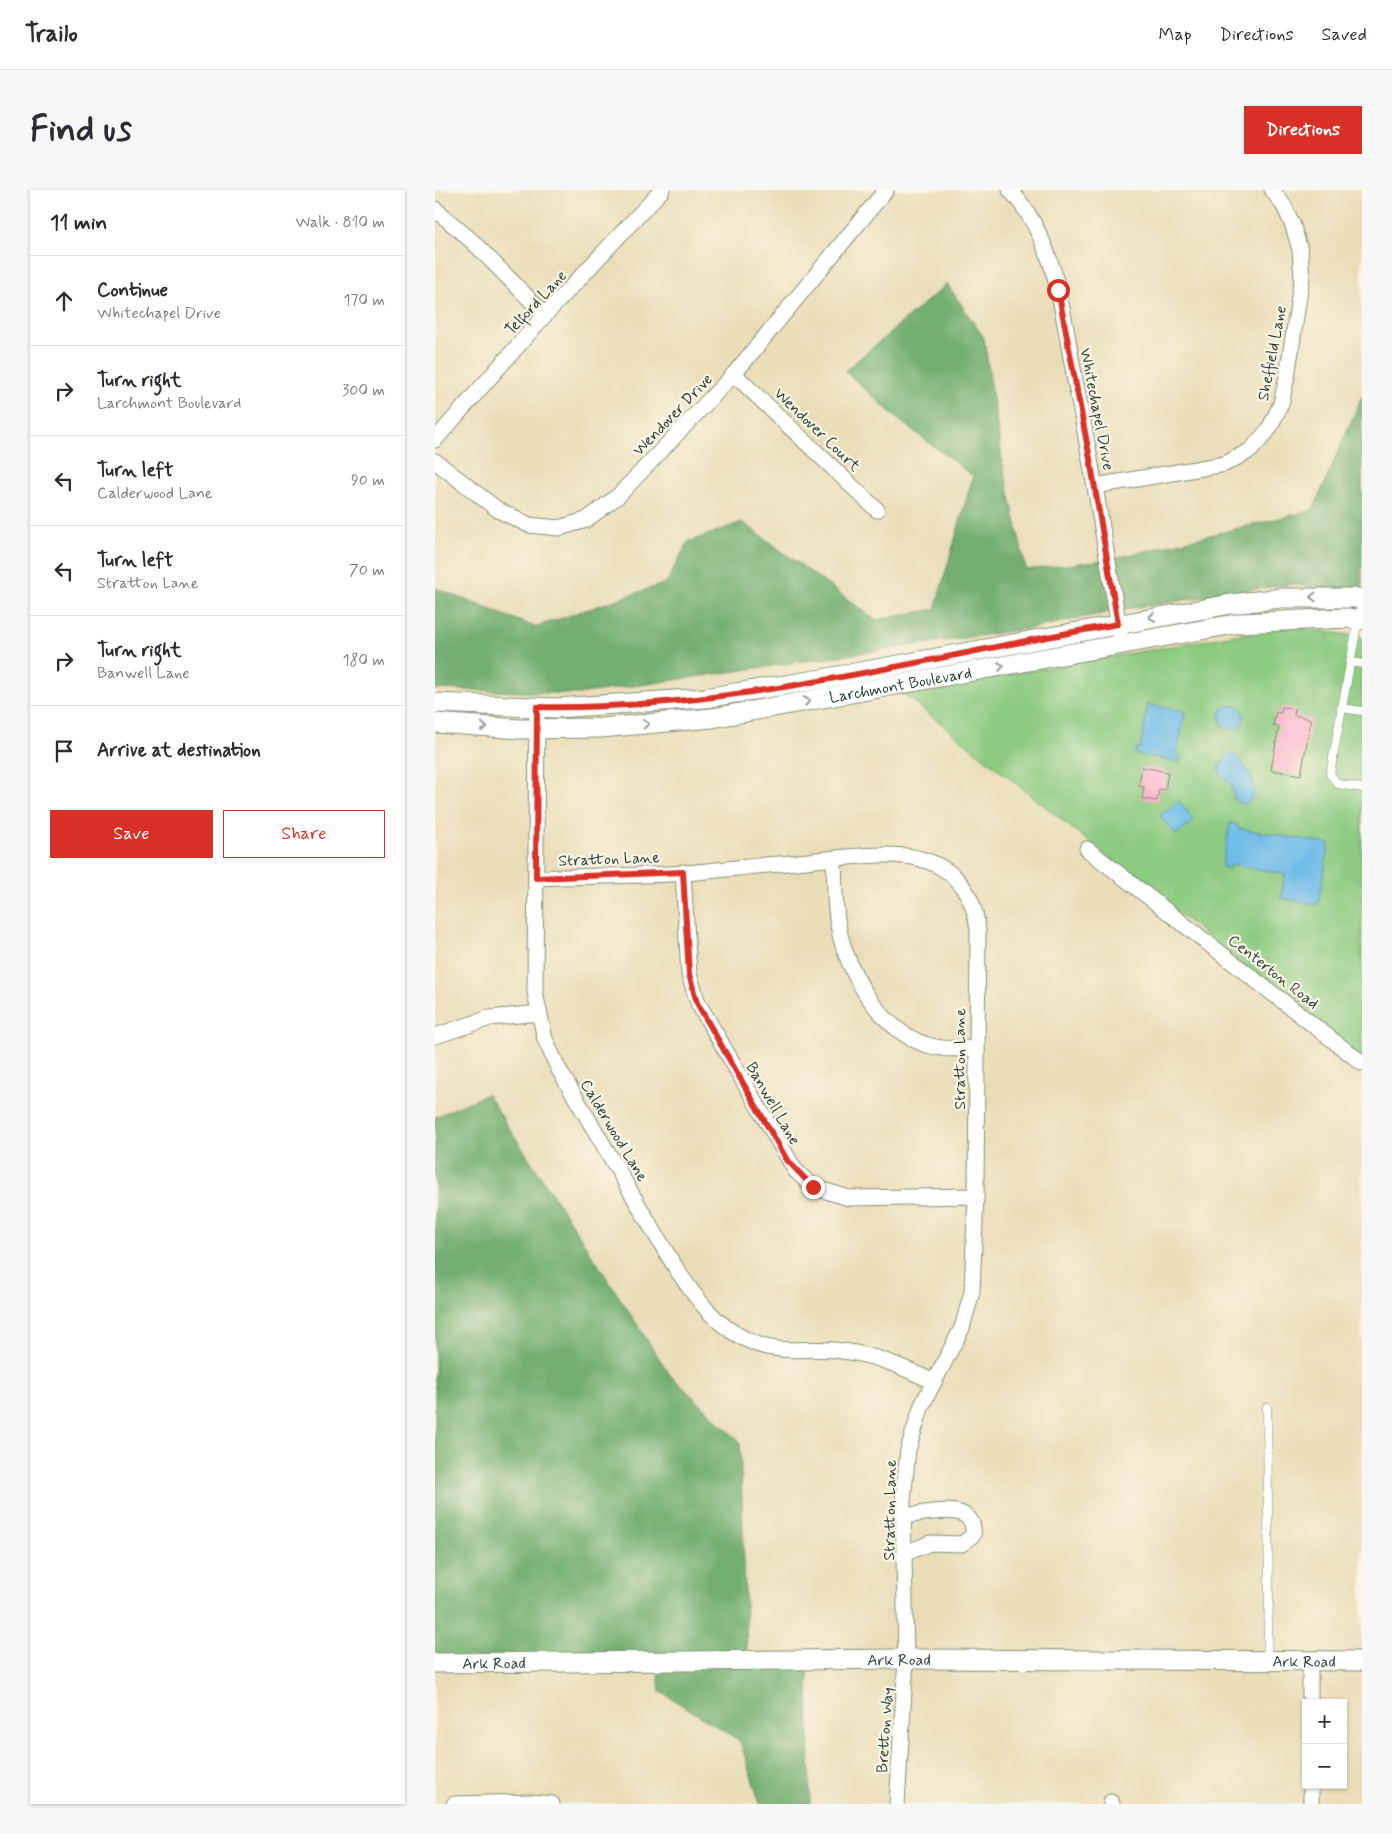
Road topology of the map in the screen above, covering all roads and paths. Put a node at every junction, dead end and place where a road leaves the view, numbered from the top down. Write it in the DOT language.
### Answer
graph roads {
  1 [pos="662,190"];
  2 [pos="886,190"];
  3 [pos="1010,190"];
  4 [pos="1278,192"];
  5 [pos="435,209"];
  6 [pos="545,315"];
  7 [pos="735,374"];
  8 [pos="435,440"];
  9 [pos="435,460"];
  10 [pos="1095,486"];
  11 [pos="877,510"];
  12 [pos="1362,598"];
  13 [pos="1360,620"];
  14 [pos="1118,624"];
  15 [pos="1122,645"];
  16 [pos="1351,662"];
  17 [pos="1362,664"];
  18 [pos="435,703"];
  19 [pos="537,707"];
  20 [pos="1341,708"];
  21 [pos="1362,711"];
  22 [pos="435,723"];
  23 [pos="537,729"];
  24 [pos="1362,788"];
  25 [pos="1087,849"];
  26 [pos="834,860"];
  27 [pos="683,872"];
  28 [pos="536,878"];
  29 [pos="539,1013"];
  30 [pos="435,1036"];
  31 [pos="976,1048"];
  32 [pos="1362,1063"];
  33 [pos="976,1196"];
  34 [pos="934,1382"];
  35 [pos="1267,1407"];
  36 [pos="904,1516"];
  37 [pos="906,1553"];
  38 [pos="905,1659"];
  39 [pos="1267,1662"];
  40 [pos="1310,1662"];
  41 [pos="1362,1662"];
  42 [pos="435,1663"];
  43 [pos="1310,1699"];
  44 [pos="1311,1789"];
  45 [pos="454,1804"];
  46 [pos="552,1804"];
  47 [pos="897,1804"];
  48 [pos="1311,1804"];
  1 -- 6 [label="street, Telford Lane"];
  2 -- 7 [label="street, Wendover Drive"];
  3 -- 10 [label="street, Whitechapel Drive"];
  4 -- 10 [label="street, Sheffield Lane"];
  5 -- 6 [label="street"];
  6 -- 8 [label="street, Telford Lane"];
  7 -- 9 [label="street, Wendover Drive"];
  7 -- 11 [label="street, Wendover Court"];
  10 -- 14 [label="street, Whitechapel Drive"];
  12 -- 13 [label="lane"];
  12 -- 14 [label="street, Larchmont Boulevard, one-way"];
  13 -- 15 [label="street, Larchmont Boulevard"];
  13 -- 16 [label="lane"];
  14 -- 15 [label="street, Whitechapel Drive"];
  14 -- 19 [label="street, Larchmont Boulevard"];
  23 -- 15 [label="street, Larchmont Boulevard, one-way"];
  16 -- 17 [label="lane"];
  16 -- 20 [label="lane"];
  18 -- 19 [label="street, Larchmont Boulevard"];
  19 -- 23 [label="street, Calderwood Lane"];
  20 -- 21 [label="lane"];
  20 -- 24 [label="lane"];
  22 -- 23 [label="street, Larchmont Boulevard, one-way"];
  23 -- 28 [label="street, Calderwood Lane"];
  25 -- 32 [label="street, Centerton Road"];
  26 -- 27 [label="street, Stratton Lane"];
  26 -- 31 [label="street"];
  26 -- 31 [label="street, Stratton Lane"];
  27 -- 28 [label="street, Stratton Lane"];
  27 -- 33 [label="street, Banwell Lane"];
  28 -- 29 [label="street, Calderwood Lane"];
  29 -- 30 [label="street"];
  29 -- 34 [label="street, Calderwood Lane"];
  31 -- 33 [label="street, Stratton Lane"];
  33 -- 34 [label="street, Stratton Lane"];
  34 -- 36 [label="street, Stratton Lane"];
  35 -- 39 [label="lane"];
  36 -- 37 [label="street, Stratton Lane"];
  36 -- 37 [label="street"];
  37 -- 38 [label="street, Stratton Lane"];
  38 -- 39 [label="street, Ark Road"];
  38 -- 42 [label="street, Ark Road"];
  38 -- 47 [label="street, Bretton Way"];
  39 -- 40 [label="street, Ark Road"];
  40 -- 41 [label="street, Ark Road"];
  40 -- 43 [label="street"];
  44 -- 48 [label="street"];
  45 -- 46 [label="street"];
}
